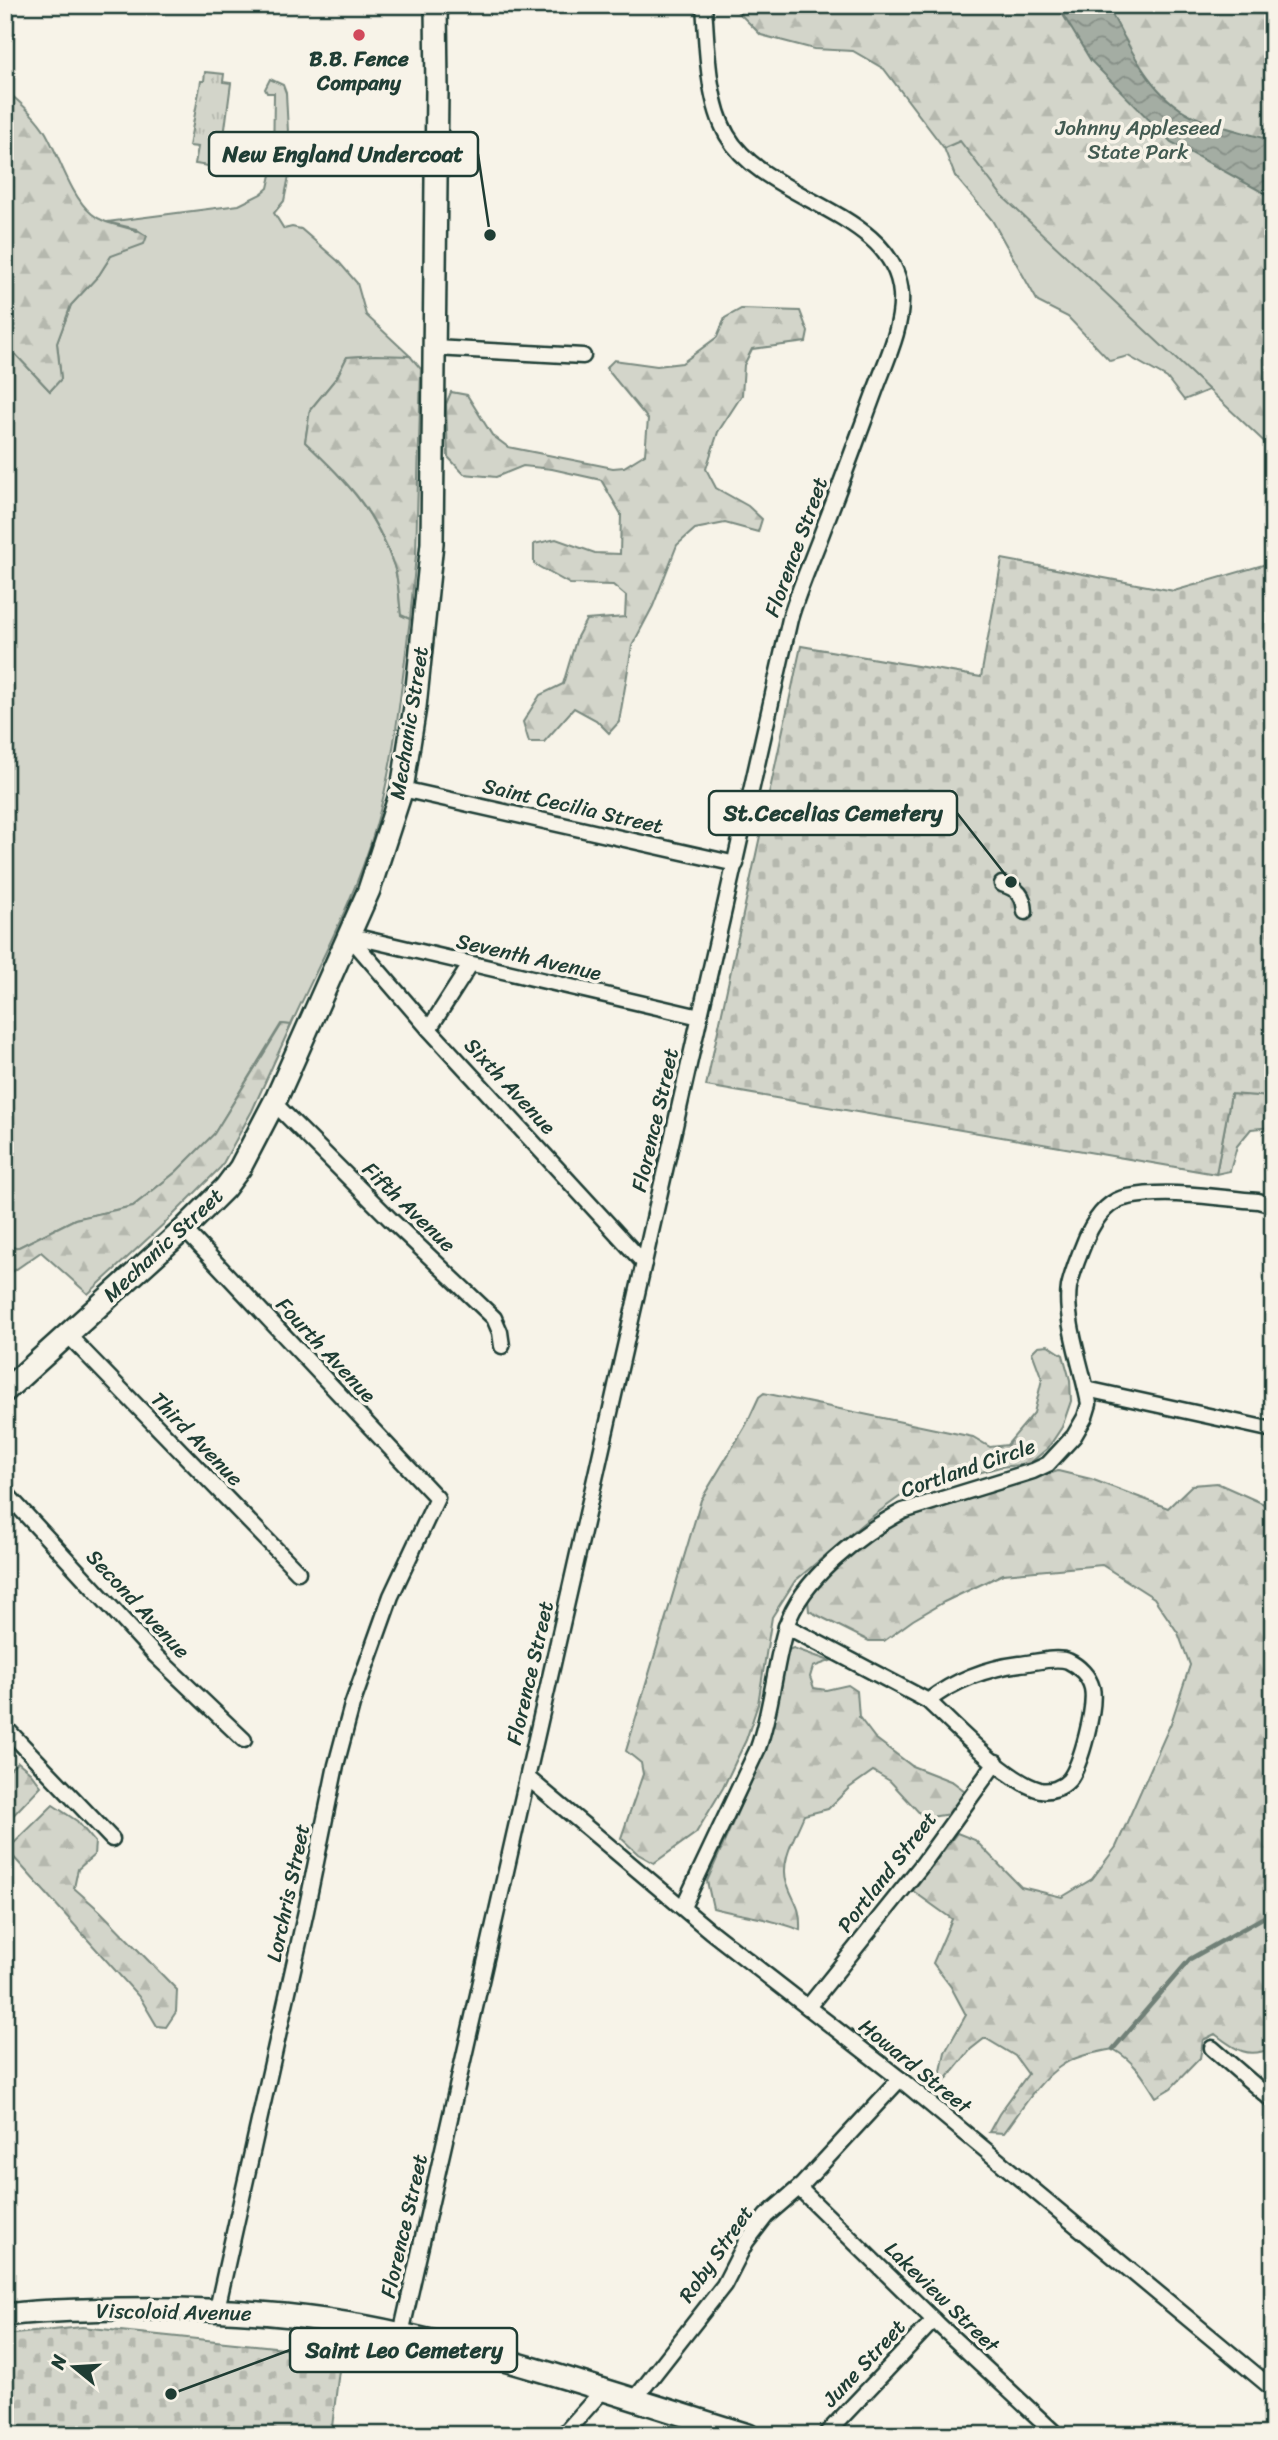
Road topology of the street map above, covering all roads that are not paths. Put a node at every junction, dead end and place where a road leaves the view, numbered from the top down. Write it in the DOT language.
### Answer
graph roads {
  1 [pos="436,5"];
  2 [pos="704,5"];
  3 [pos="434,348"];
  4 [pos="583,356"];
  5 [pos="402,789"];
  6 [pos="736,864"];
  7 [pos="1002,884"];
  8 [pos="1025,912"];
  9 [pos="348,935"];
  10 [pos="470,965"];
  11 [pos="701,1017"];
  12 [pos="429,1029"];
  13 [pos="274,1103"];
  14 [pos="1273,1205"];
  15 [pos="184,1229"];
  16 [pos="644,1263"];
  17 [pos="67,1334"];
  18 [pos="502,1346"];
  19 [pos="1086,1389"];
  20 [pos="5,1391"];
  21 [pos="1273,1430"];
  22 [pos="5,1492"];
  23 [pos="437,1498"];
  24 [pos="298,1572"];
  25 [pos="786,1626"];
  26 [pos="928,1701"];
  27 [pos="5,1727"];
  28 [pos="244,1740"];
  29 [pos="996,1762"];
  30 [pos="528,1778"];
  31 [pos="112,1839"];
  32 [pos="683,1907"];
  33 [pos="808,2007"];
  34 [pos="1212,2049"];
  35 [pos="900,2079"];
  36 [pos="1273,2101"];
  37 [pos="799,2188"];
  38 [pos="217,2309"];
  39 [pos="5,2315"];
  40 [pos="934,2320"];
  41 [pos="401,2334"];
  42 [pos="1273,2389"];
  43 [pos="603,2390"];
  44 [pos="634,2400"];
  45 [pos="563,2435"];
  46 [pos="748,2435"];
  47 [pos="825,2435"];
  48 [pos="1057,2435"];
  1 -- 3 [label="main road, Mechanic Street"];
  2 -- 6 [label="street, Florence Street"];
  3 -- 4 [label="street"];
  3 -- 5 [label="main road, Mechanic Street"];
  5 -- 6 [label="street, Saint Cecilia Street"];
  5 -- 9 [label="main road, Mechanic Street"];
  6 -- 11 [label="street, Florence Street"];
  7 -- 8 [label="street"];
  9 -- 10 [label="street, Seventh Avenue"];
  9 -- 12 [label="street, Sixth Avenue"];
  9 -- 13 [label="main road, Mechanic Street"];
  10 -- 11 [label="street, Seventh Avenue"];
  10 -- 12 [label="street"];
  11 -- 16 [label="street, Florence Street"];
  12 -- 16 [label="street, Sixth Avenue"];
  13 -- 15 [label="main road, Mechanic Street"];
  13 -- 18 [label="street, Fifth Avenue"];
  14 -- 19 [label="street, Cortland Circle"];
  15 -- 17 [label="main road, Mechanic Street"];
  15 -- 23 [label="street, Fourth Avenue"];
  16 -- 30 [label="street, Florence Street"];
  17 -- 20 [label="main road, Mechanic Street"];
  17 -- 24 [label="street, Third Avenue"];
  19 -- 21 [label="street"];
  19 -- 25 [label="street, Cortland Circle"];
  22 -- 28 [label="street, Second Avenue"];
  23 -- 38 [label="street, Lorchris Street"];
  25 -- 26 [label="street"];
  25 -- 32 [label="street, Cortland Circle"];
  26 -- 29 [label="street"];
  26 -- 29 [label="street"];
  27 -- 31 [label="street"];
  29 -- 33 [label="street, Portland Street"];
  30 -- 32 [label="street, Howard Street"];
  30 -- 41 [label="street, Florence Street"];
  32 -- 33 [label="street, Howard Street"];
  33 -- 35 [label="street, Howard Street"];
  34 -- 36 [label="street"];
  35 -- 37 [label="street, Roby Street"];
  35 -- 42 [label="street, Howard Street"];
  37 -- 40 [label="street, Lakeview Street"];
  37 -- 44 [label="street, Roby Street"];
  38 -- 39 [label="main road, Viscoloid Avenue"];
  38 -- 41 [label="main road, Viscoloid Avenue"];
  40 -- 47 [label="street, June Street"];
  40 -- 48 [label="street, Lakeview Street"];
  41 -- 43 [label="main road, Viscoloid Avenue"];
  43 -- 44 [label="main road, Viscoloid Avenue"];
  43 -- 45 [label="street"];
  44 -- 46 [label="main road, Viscoloid Avenue"];
}
